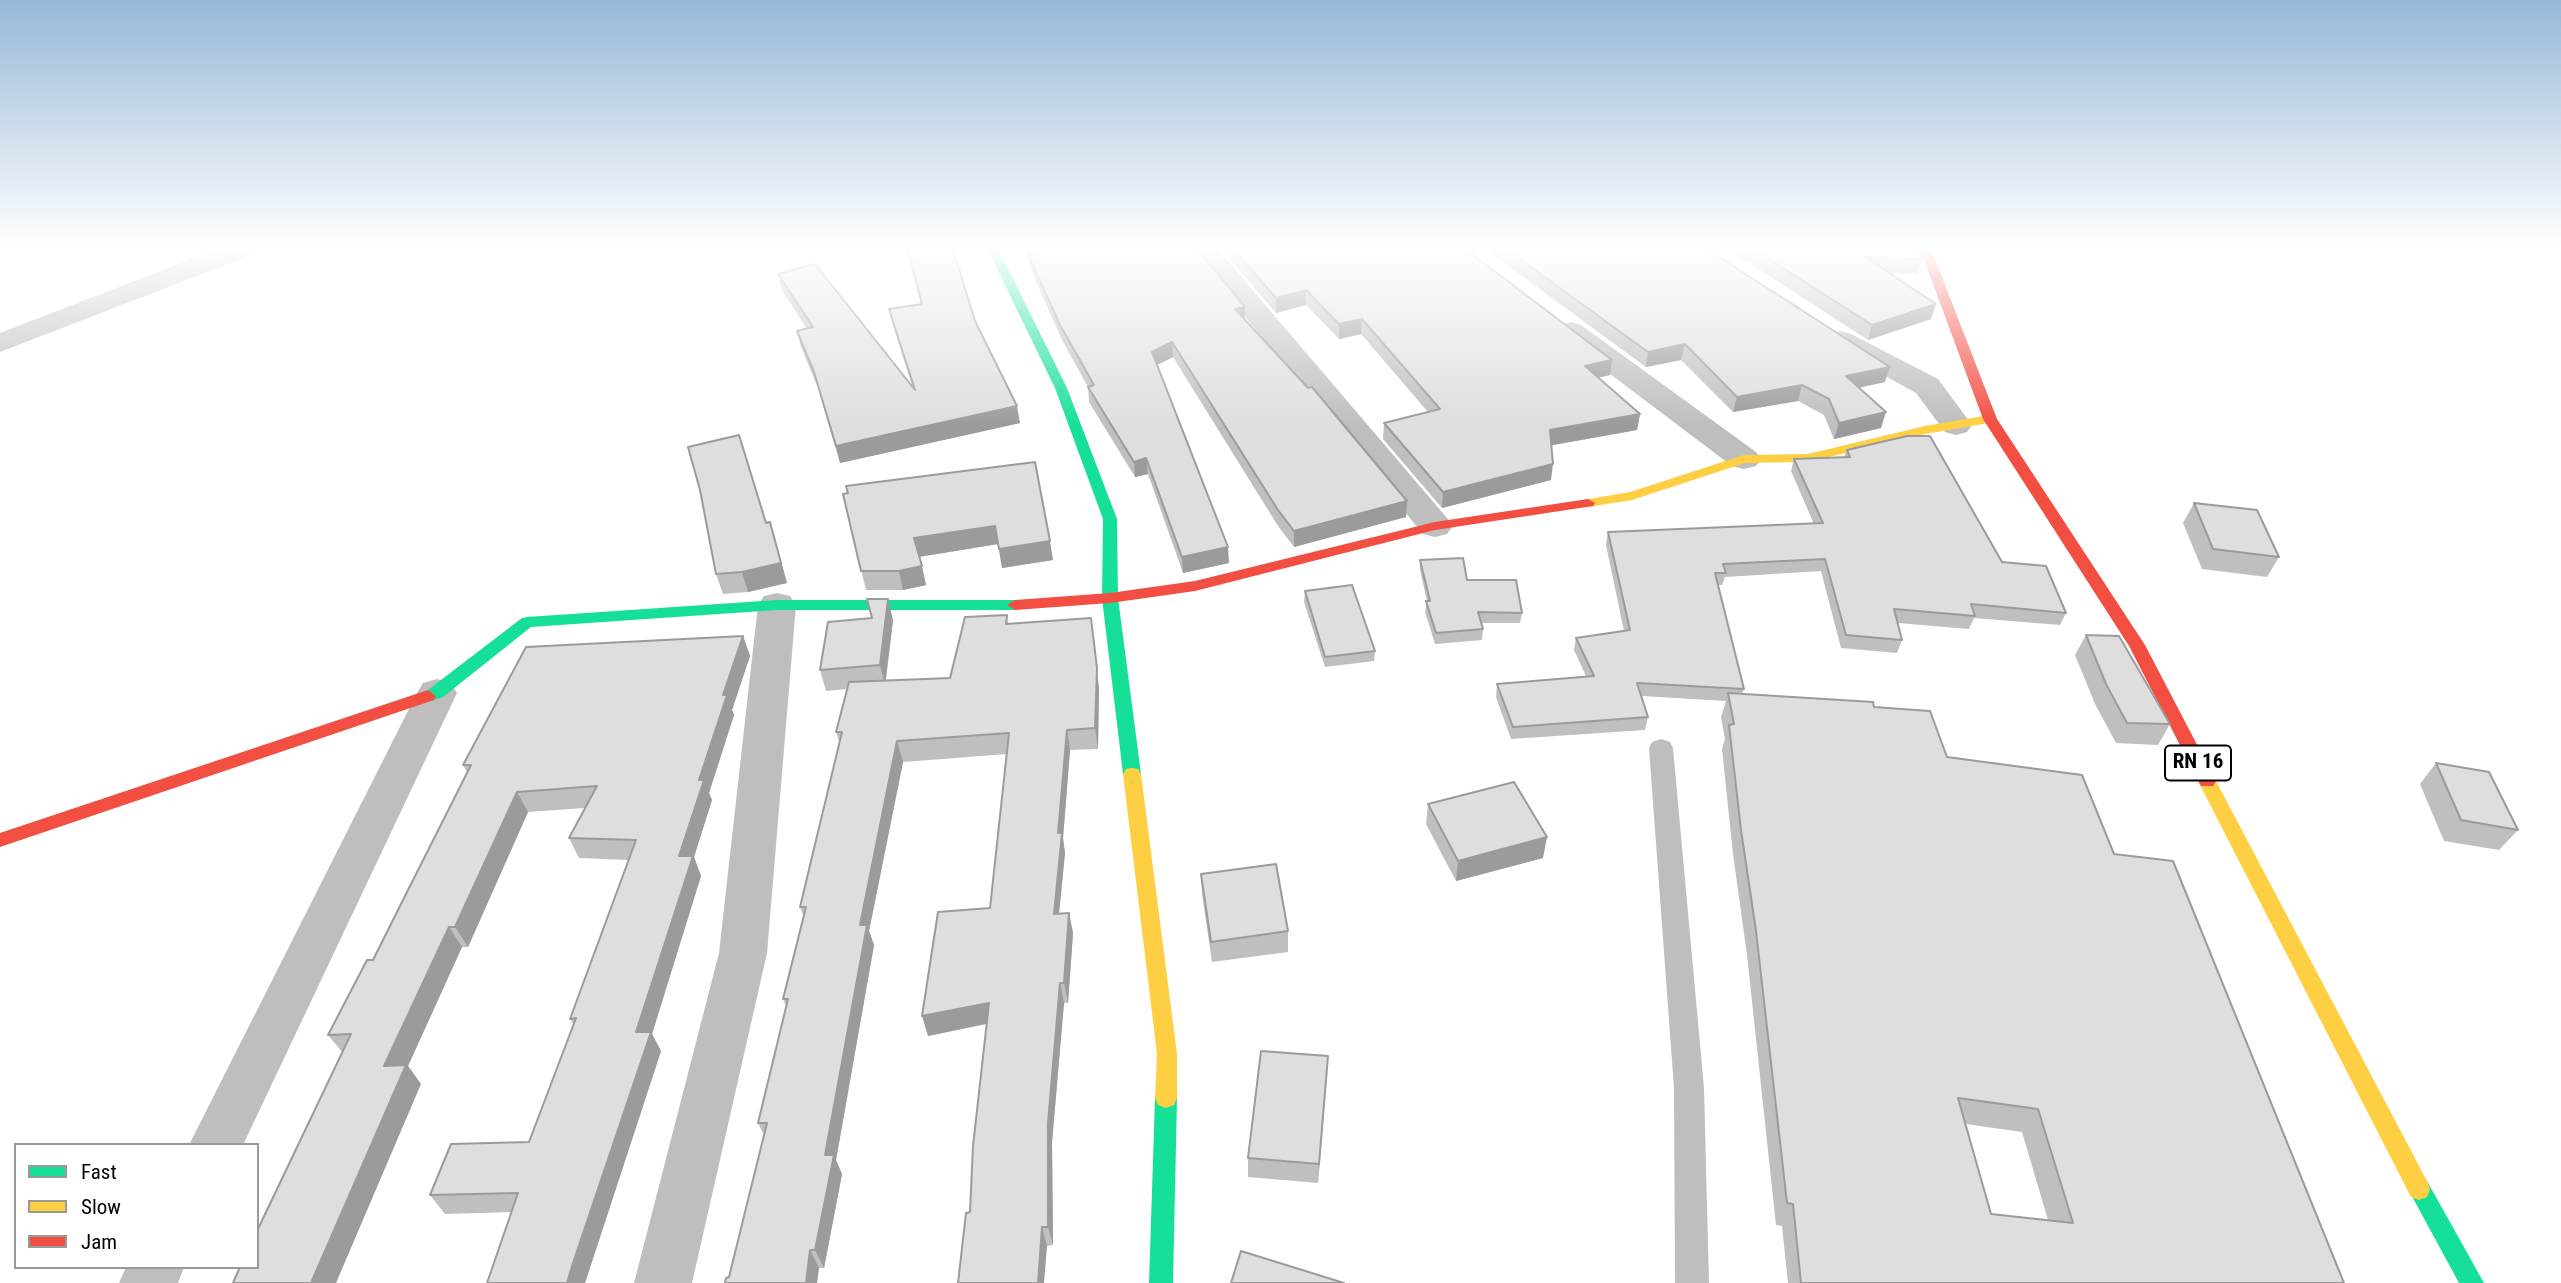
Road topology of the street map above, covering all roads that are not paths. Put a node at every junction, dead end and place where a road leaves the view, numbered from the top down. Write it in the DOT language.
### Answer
graph roads {
  1 [pos="96,306"];
  2 [pos="1020,306"];
  3 [pos="1250,306"];
  4 [pos="1947,306"];
  5 [pos="1544,311"];
  6 [pos="1814,323"];
  7 [pos="0,343"];
  8 [pos="1990,419"];
  9 [pos="1956,425"];
  10 [pos="1744,459"];
  11 [pos="1435,526"];
  12 [pos="1110,597"];
  13 [pos="777,605"];
  14 [pos="437,693"];
  15 [pos="1661,748"];
  16 [pos="0,840"];
  17 [pos="217,1143"];
  18 [pos="663,1283"];
  19 [pos="1161,1283"];
  20 [pos="1692,1283"];
  21 [pos="2472,1283"];
  1 -- 7 [label="street"];
  2 -- 12 [label="street"];
  3 -- 11 [label="street"];
  4 -- 8 [label="street, RN 16"];
  5 -- 10 [label="street"];
  6 -- 9 [label="street"];
  8 -- 9 [label="street"];
  8 -- 21 [label="street, RN 16"];
  9 -- 10 [label="street"];
  10 -- 11 [label="street"];
  11 -- 12 [label="street"];
  12 -- 13 [label="street"];
  12 -- 19 [label="street"];
  13 -- 14 [label="street"];
  13 -- 18 [label="street"];
  14 -- 16 [label="street"];
  14 -- 17 [label="street"];
  15 -- 20 [label="lane"];
}
